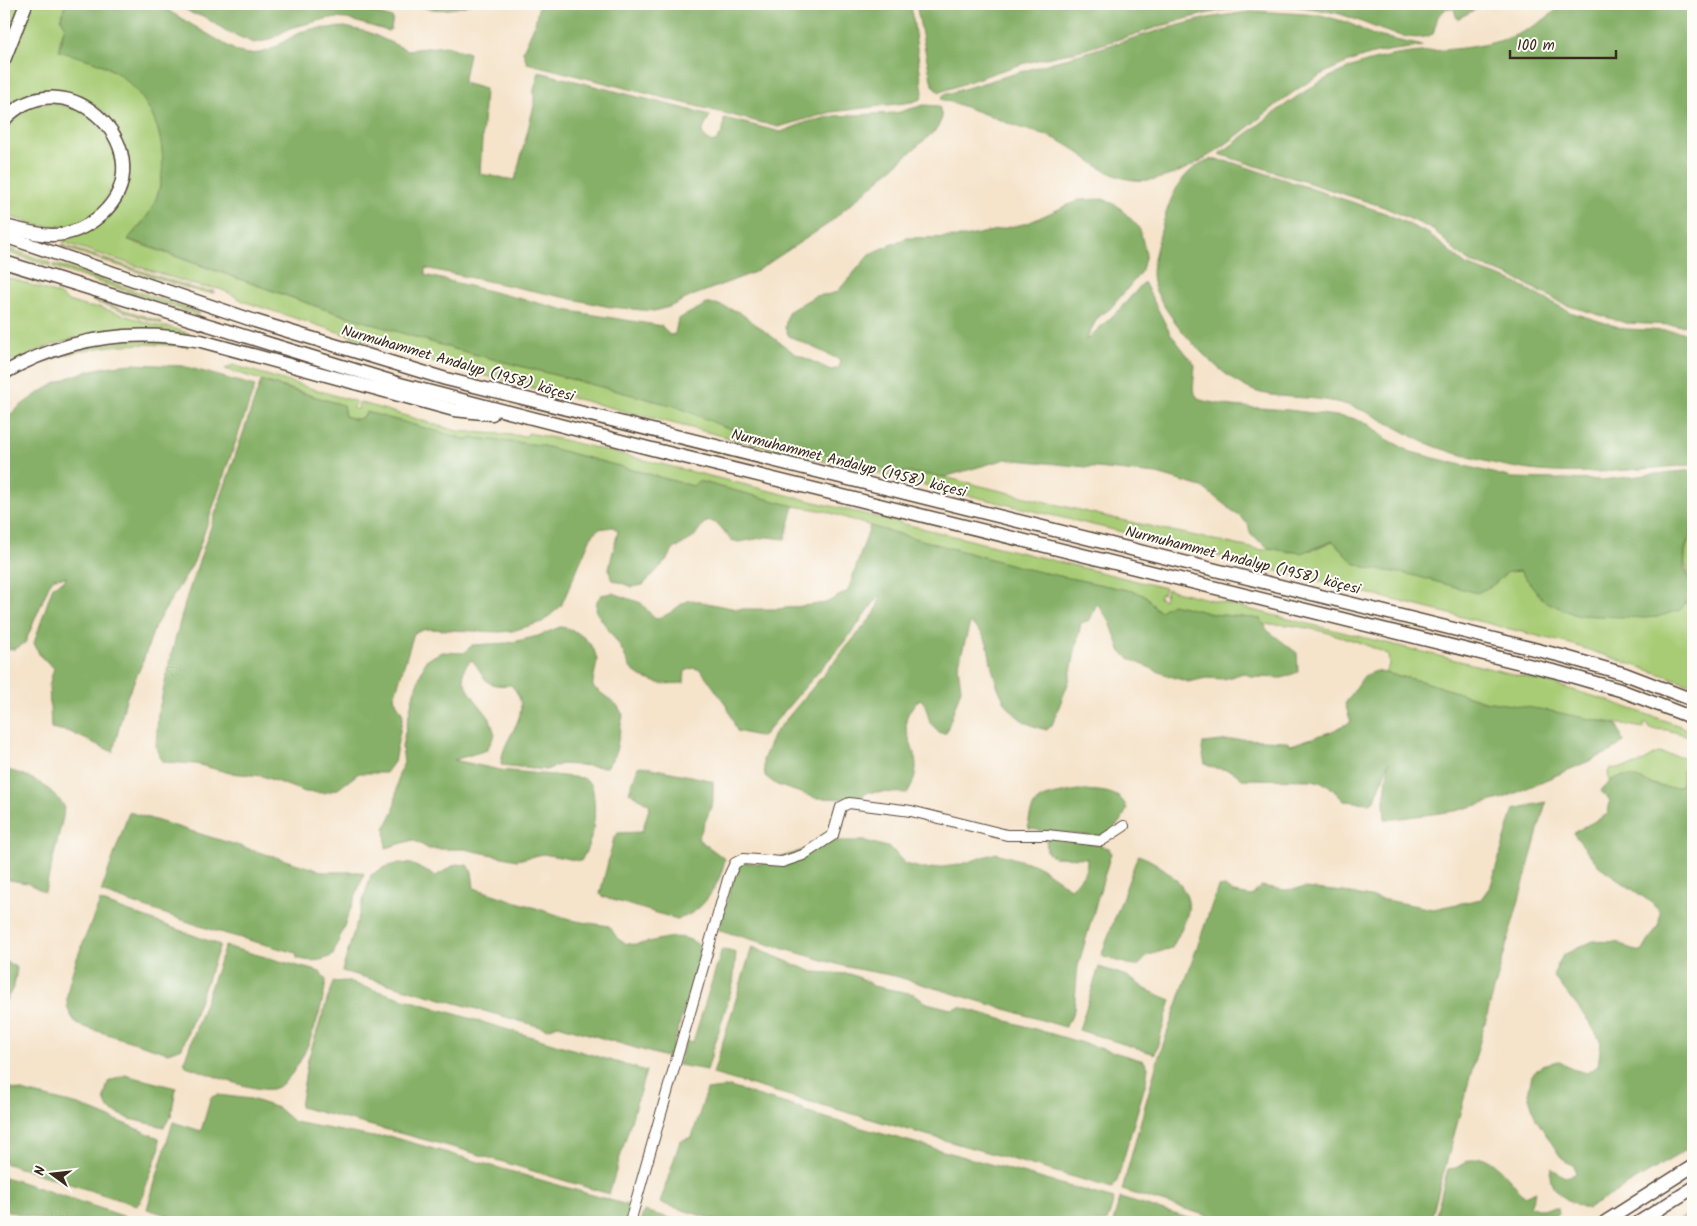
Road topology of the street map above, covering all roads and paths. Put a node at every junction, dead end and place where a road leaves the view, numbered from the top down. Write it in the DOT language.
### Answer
graph roads {
  1 [pos="26,4"];
  2 [pos="4,60"];
  3 [pos="4,120"];
  4 [pos="4,226"];
  5 [pos="4,236"];
  6 [pos="4,262"];
  7 [pos="4,372"];
  8 [pos="538,420"];
  9 [pos="1693,700"];
  10 [pos="1693,718"];
  11 [pos="1124,826"];
  12 [pos="1693,1166"];
  13 [pos="1693,1188"];
  14 [pos="1632,1205"];
  15 [pos="630,1222"];
  16 [pos="1599,1222"];
  17 [pos="1605,1222"];
  18 [pos="1641,1222"];
  1 -- 2 [label="main road"];
  3 -- 4 [label="main road"];
  5 -- 9 [label="main road, Nurmuhammet Andalyp (1958) köçesi"];
  6 -- 8 [label="main road"];
  7 -- 8 [label="main road"];
  8 -- 10 [label="main road"];
  11 -- 15 [label="street"];
  12 -- 14 [label="main road"];
  13 -- 18 [label="main road"];
  14 -- 16 [label="main road"];
  14 -- 17 [label="main road"];
}
